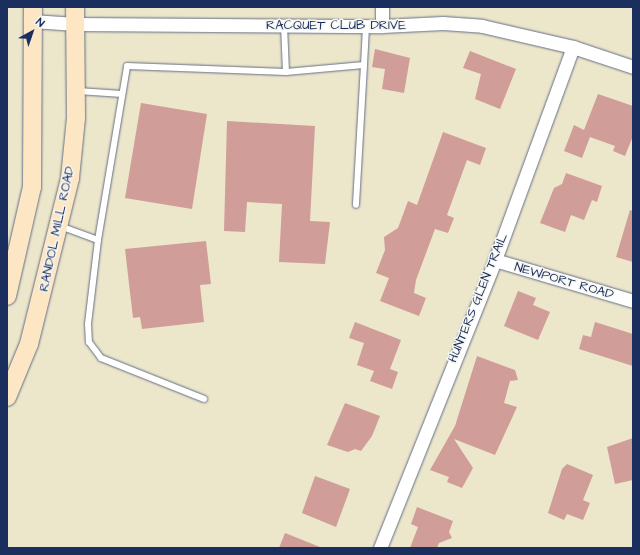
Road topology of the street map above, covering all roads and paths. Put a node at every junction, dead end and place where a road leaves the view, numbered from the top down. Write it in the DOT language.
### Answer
graph roads {
  1 [pos="382,7"];
  2 [pos="33,14"];
  3 [pos="75,16"];
  4 [pos="284,25"];
  5 [pos="366,26"];
  6 [pos="382,26"];
  7 [pos="573,47"];
  8 [pos="364,65"];
  9 [pos="633,67"];
  10 [pos="286,72"];
  11 [pos="77,91"];
  12 [pos="122,94"];
  13 [pos="356,205"];
  14 [pos="59,226"];
  15 [pos="98,240"];
  16 [pos="495,260"];
  17 [pos="7,296"];
  18 [pos="633,301"];
  19 [pos="7,397"];
  20 [pos="204,399"];
  21 [pos="380,548"];
  1 -- 6 [label="street"];
  2 -- 3 [label="street, RACQUET CLUB DRIVE"];
  2 -- 17 [label="main road"];
  3 -- 4 [label="street, RACQUET CLUB DRIVE"];
  3 -- 11 [label="main road, RANDOL MILL ROAD"];
  4 -- 5 [label="street, RACQUET CLUB DRIVE"];
  4 -- 10 [label="lane"];
  5 -- 6 [label="street, RACQUET CLUB DRIVE"];
  5 -- 8 [label="lane"];
  6 -- 7 [label="street, RACQUET CLUB DRIVE"];
  7 -- 9 [label="street, RACQUET CLUB DRIVE"];
  7 -- 16 [label="street, HUNTERS GLEN TRAIL"];
  8 -- 10 [label="lane"];
  8 -- 13 [label="lane"];
  10 -- 12 [label="lane"];
  11 -- 12 [label="lane"];
  11 -- 14 [label="main road, RANDOL MILL ROAD"];
  12 -- 15 [label="lane"];
  14 -- 15 [label="lane"];
  14 -- 19 [label="main road, RANDOL MILL ROAD"];
  15 -- 20 [label="lane"];
  16 -- 18 [label="street, NEWPORT ROAD"];
  16 -- 21 [label="street, HUNTERS GLEN TRAIL"];
}
